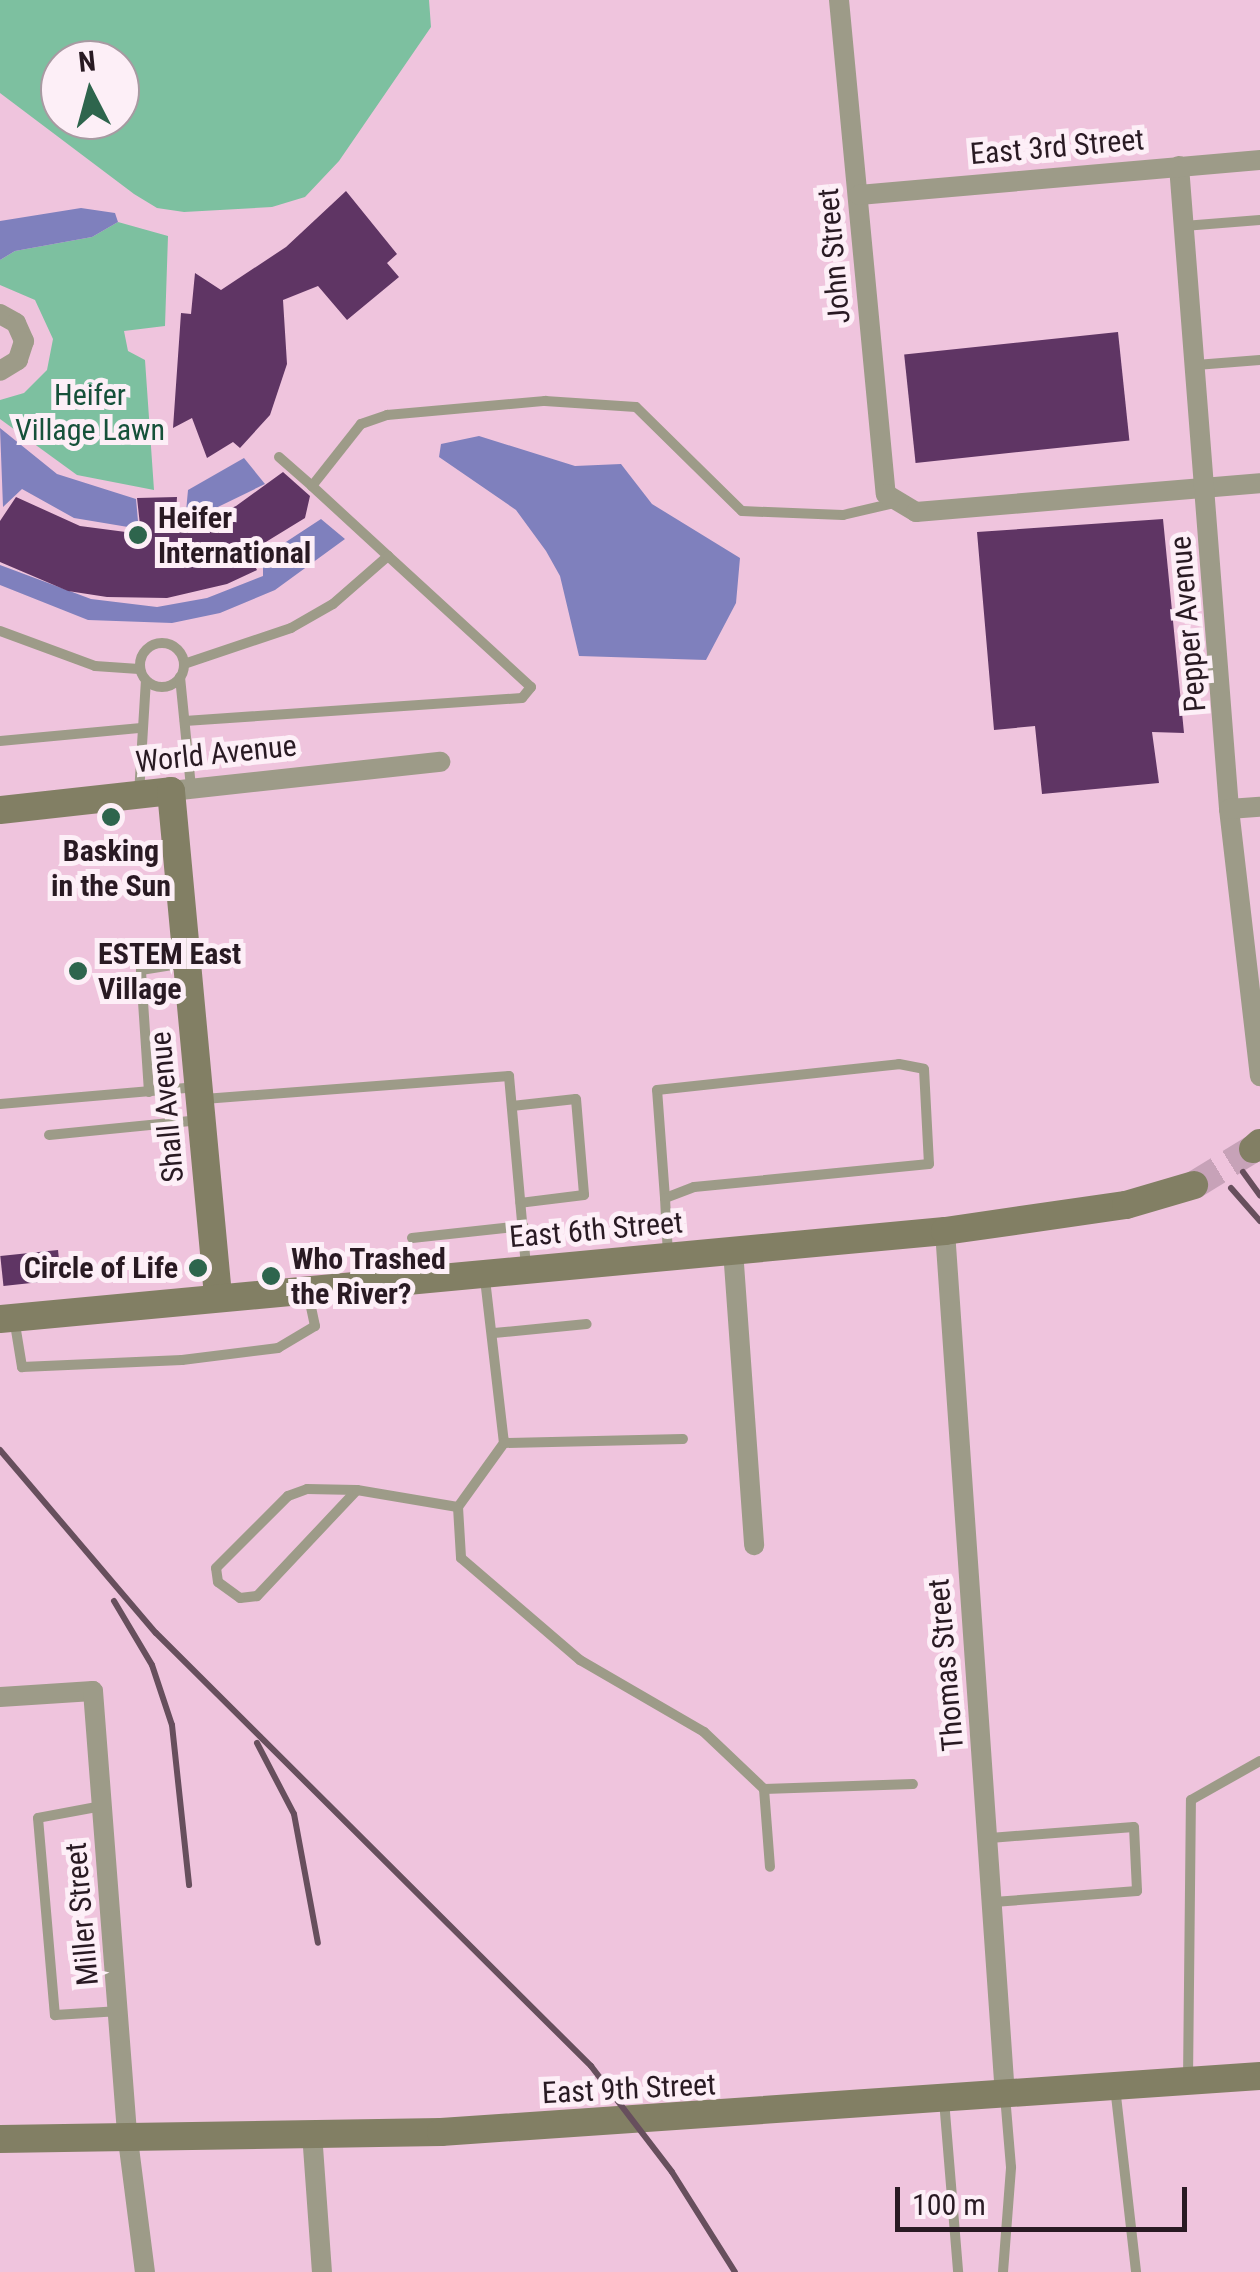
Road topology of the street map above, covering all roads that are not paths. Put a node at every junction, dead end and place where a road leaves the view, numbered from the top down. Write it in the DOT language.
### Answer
graph roads {
  1 [pos="839,0"];
  2 [pos="1260,160"];
  3 [pos="1179,166"];
  4 [pos="859,195"];
  5 [pos="1260,220"];
  6 [pos="1184,226"];
  7 [pos="0,314"];
  8 [pos="1260,360"];
  9 [pos="1196,366"];
  10 [pos="0,372"];
  11 [pos="279,457"];
  12 [pos="1260,483"];
  13 [pos="312,486"];
  14 [pos="1206,487"];
  15 [pos="894,503"];
  16 [pos="388,556"];
  17 [pos="0,630"];
  18 [pos="184,664"];
  19 [pos="140,668"];
  20 [pos="180,678"];
  21 [pos="146,681"];
  22 [pos="184,721"];
  23 [pos="141,728"];
  24 [pos="0,741"];
  25 [pos="440,762"];
  26 [pos="181,790"];
  27 [pos="139,795"];
  28 [pos="1260,807"];
  29 [pos="1229,809"];
  30 [pos="0,810"];
  31 [pos="185,963"];
  32 [pos="1260,1076"];
  33 [pos="149,1092"];
  34 [pos="200,1102"];
  35 [pos="0,1104"];
  36 [pos="512,1106"];
  37 [pos="50,1135"];
  38 [pos="1194,1185"];
  39 [pos="665,1198"];
  40 [pos="520,1202"];
  41 [pos="522,1226"];
  42 [pos="944,1232"];
  43 [pos="412,1238"];
  44 [pos="733,1250"];
  45 [pos="668,1256"];
  46 [pos="526,1267"];
  47 [pos="484,1273"];
  48 [pos="308,1289"];
  49 [pos="218,1296"];
  50 [pos="7,1318"];
  51 [pos="587,1324"];
  52 [pos="494,1334"];
  53 [pos="683,1439"];
  54 [pos="504,1444"];
  55 [pos="357,1490"];
  56 [pos="458,1507"];
  57 [pos="754,1546"];
  58 [pos="0,1698"];
  59 [pos="1260,1762"];
  60 [pos="912,1784"];
  61 [pos="764,1789"];
  62 [pos="103,1806"];
  63 [pos="990,1838"];
  64 [pos="770,1867"];
  65 [pos="994,1902"];
  66 [pos="121,2011"];
  67 [pos="1260,2076"];
  68 [pos="1188,2081"];
  69 [pos="1115,2086"];
  70 [pos="1005,2094"];
  71 [pos="944,2099"];
  72 [pos="127,2132"];
  73 [pos="312,2134"];
  74 [pos="0,2139"];
  75 [pos="146,2272"];
  76 [pos="322,2272"];
  77 [pos="958,2272"];
  78 [pos="1003,2272"];
  79 [pos="1136,2272"];
  1 -- 4 [label="street, John Street"];
  2 -- 3 [label="street, East 3rd Street"];
  3 -- 4 [label="street, East 3rd Street"];
  3 -- 6 [label="street, Pepper Avenue"];
  4 -- 15 [label="street, John Street"];
  5 -- 6 [label="lane"];
  6 -- 9 [label="street, Pepper Avenue"];
  7 -- 10 [label="street"];
  8 -- 9 [label="lane"];
  9 -- 14 [label="street, Pepper Avenue"];
  11 -- 13 [label="lane"];
  12 -- 14 [label="street"];
  13 -- 15 [label="lane"];
  13 -- 16 [label="lane"];
  14 -- 15 [label="street"];
  14 -- 29 [label="street, Pepper Avenue"];
  16 -- 18 [label="lane"];
  16 -- 22 [label="lane"];
  17 -- 19 [label="lane"];
  18 -- 19 [label="lane"];
  18 -- 20 [label="lane"];
  19 -- 21 [label="lane"];
  20 -- 21 [label="lane"];
  20 -- 22 [label="lane"];
  21 -- 23 [label="lane"];
  22 -- 26 [label="lane"];
  23 -- 24 [label="lane"];
  23 -- 27 [label="lane"];
  25 -- 26 [label="street, World Avenue"];
  26 -- 27 [label="street, World Avenue"];
  26 -- 31 [label="street, Shall Avenue"];
  27 -- 30 [label="street, World Avenue"];
  28 -- 29 [label="street"];
  29 -- 32 [label="street, Pepper Avenue"];
  31 -- 33 [label="lane"];
  31 -- 34 [label="street, Shall Avenue"];
  33 -- 34 [label="lane"];
  33 -- 35 [label="lane"];
  34 -- 36 [label="lane"];
  34 -- 37 [label="lane"];
  34 -- 49 [label="street, Shall Avenue"];
  36 -- 40 [label="lane"];
  36 -- 40 [label="lane"];
  38 -- 42 [label="street, East 6th Street"];
  39 -- 39 [label="lane"];
  39 -- 45 [label="lane"];
  40 -- 41 [label="lane"];
  41 -- 43 [label="lane"];
  41 -- 46 [label="lane"];
  42 -- 44 [label="street, East 6th Street"];
  42 -- 63 [label="street, Thomas Street"];
  44 -- 45 [label="street, East 6th Street"];
  44 -- 57 [label="street"];
  45 -- 46 [label="street, East 6th Street"];
  46 -- 47 [label="street, East 6th Street"];
  47 -- 48 [label="street, East 6th Street"];
  47 -- 52 [label="lane"];
  48 -- 49 [label="street, East 6th Street"];
  48 -- 50 [label="lane"];
  49 -- 50 [label="street, East 6th Street"];
  51 -- 52 [label="lane"];
  52 -- 54 [label="lane"];
  53 -- 54 [label="lane"];
  54 -- 56 [label="lane"];
  55 -- 55 [label="lane"];
  55 -- 56 [label="lane"];
  56 -- 61 [label="lane"];
  58 -- 62 [label="street, Miller Street"];
  59 -- 68 [label="lane"];
  60 -- 61 [label="lane"];
  61 -- 64 [label="lane"];
  62 -- 66 [label="street, Miller Street"];
  62 -- 66 [label="lane"];
  63 -- 65 [label="street, Thomas Street"];
  63 -- 65 [label="lane"];
  65 -- 70 [label="street, Thomas Street"];
  66 -- 72 [label="street, Miller Street"];
  67 -- 68 [label="street, East 9th Street"];
  68 -- 69 [label="street, East 9th Street"];
  69 -- 70 [label="street, East 9th Street"];
  69 -- 79 [label="lane"];
  70 -- 71 [label="street, East 9th Street"];
  70 -- 78 [label="lane"];
  71 -- 73 [label="street, East 9th Street"];
  71 -- 77 [label="lane"];
  72 -- 73 [label="street, East 9th Street"];
  72 -- 74 [label="street, East 9th Street"];
  72 -- 75 [label="street, Miller Street"];
  73 -- 76 [label="street"];
}
